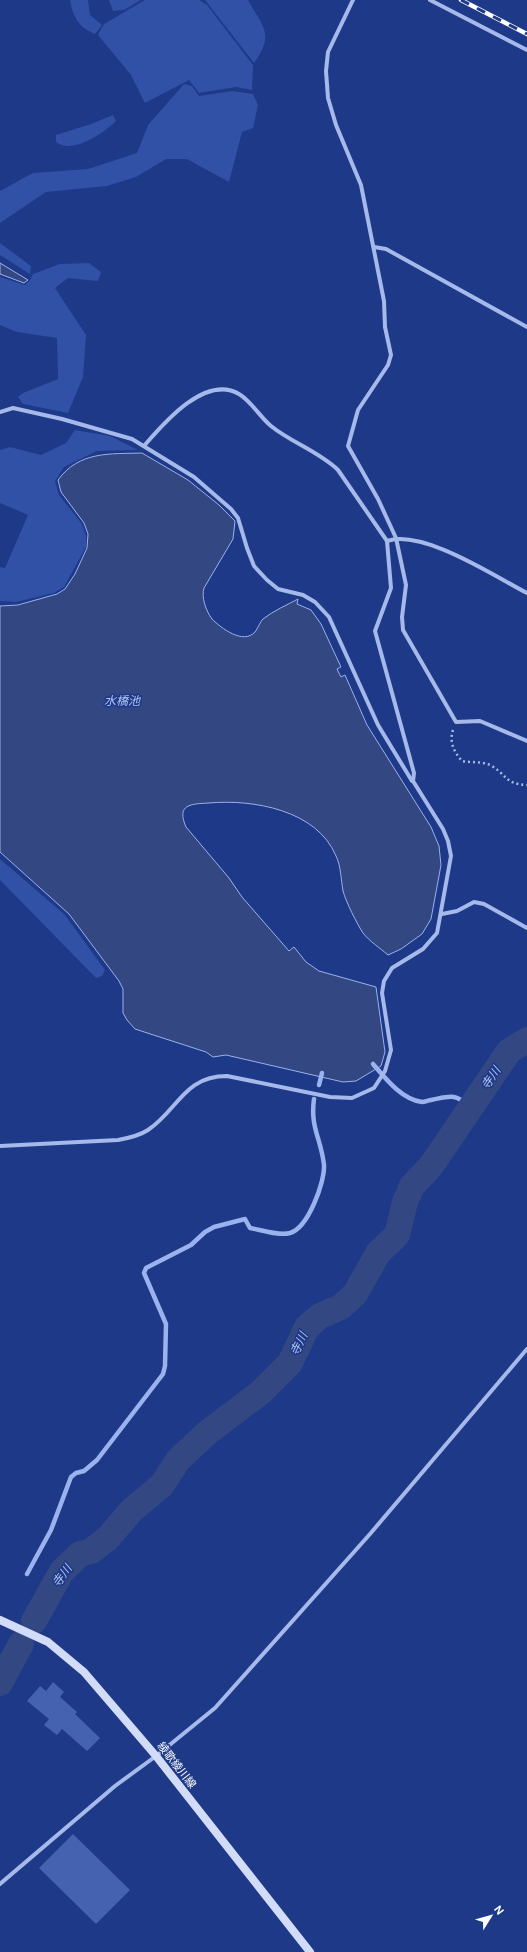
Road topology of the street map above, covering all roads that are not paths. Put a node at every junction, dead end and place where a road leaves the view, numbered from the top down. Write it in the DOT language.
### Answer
graph roads {
  1 [pos="353,0"];
  2 [pos="430,0"];
  3 [pos="527,50"];
  4 [pos="374,247"];
  5 [pos="527,327"];
  6 [pos="0,412"];
  7 [pos="144,446"];
  8 [pos="396,538"];
  9 [pos="387,541"];
  10 [pos="527,593"];
  11 [pos="527,741"];
  12 [pos="413,781"];
  13 [pos="442,914"];
  14 [pos="527,928"];
  15 [pos="0,1146"];
  16 [pos="527,1348"];
  17 [pos="0,1620"];
  18 [pos="156,1756"];
  19 [pos="0,1884"];
  20 [pos="310,1952"];
  1 -- 4 [label="street"];
  2 -- 3 [label="street"];
  4 -- 5 [label="street"];
  4 -- 8 [label="street"];
  6 -- 7 [label="street"];
  7 -- 9 [label="street"];
  7 -- 12 [label="street"];
  8 -- 9 [label="street"];
  8 -- 10 [label="street"];
  8 -- 11 [label="street"];
  9 -- 12 [label="street"];
  12 -- 13 [label="street"];
  13 -- 14 [label="street"];
  13 -- 15 [label="street"];
  16 -- 18 [label="street"];
  17 -- 18 [label="main road, 綾歌綾川線"];
  18 -- 19 [label="street"];
  18 -- 20 [label="main road, 綾歌綾川線"];
}
